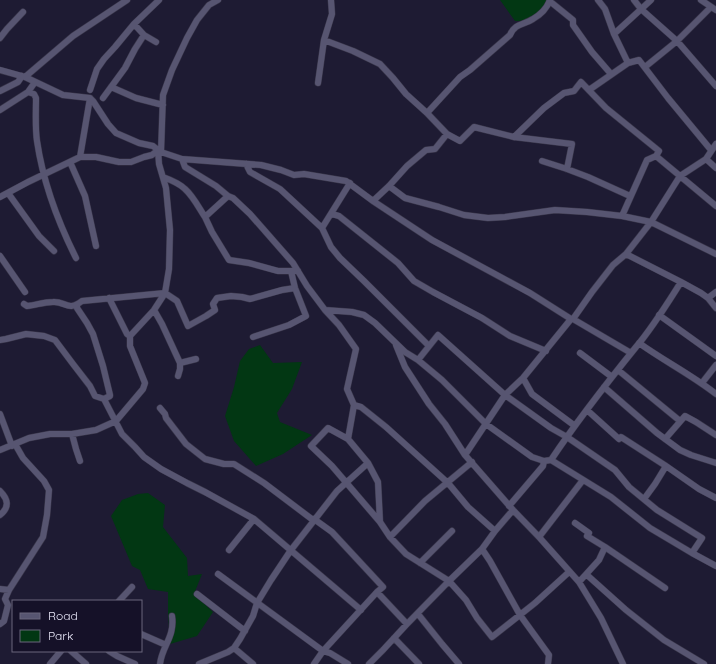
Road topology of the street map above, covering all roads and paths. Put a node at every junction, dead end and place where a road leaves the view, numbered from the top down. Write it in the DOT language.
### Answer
graph roads {
  1 [pos="127,0"];
  2 [pos="159,0"];
  3 [pos="218,0"];
  4 [pos="330,0"];
  5 [pos="598,0"];
  6 [pos="634,0"];
  7 [pos="651,0"];
  8 [pos="701,0"];
  9 [pos="550,1"];
  10 [pos="118,2"];
  11 [pos="714,8"];
  12 [pos="641,10"];
  13 [pos="23,12"];
  14 [pos="134,24"];
  15 [pos="614,34"];
  16 [pos="144,35"];
  17 [pos="0,38"];
  18 [pos="324,40"];
  19 [pos="156,42"];
  20 [pos="677,42"];
  21 [pos="628,63"];
  22 [pos="645,67"];
  23 [pos="0,70"];
  24 [pos="611,74"];
  25 [pos="23,76"];
  26 [pos="35,82"];
  27 [pos="318,82"];
  28 [pos="111,86"];
  29 [pos="716,86"];
  30 [pos="90,90"];
  31 [pos="589,90"];
  32 [pos="0,91"];
  33 [pos="28,92"];
  34 [pos="90,98"];
  35 [pos="103,98"];
  36 [pos="163,104"];
  37 [pos="0,110"];
  38 [pos="427,113"];
  39 [pos="447,134"];
  40 [pos="514,137"];
  41 [pos="716,144"];
  42 [pos="711,150"];
  43 [pos="159,151"];
  44 [pos="656,156"];
  45 [pos="80,157"];
  46 [pos="182,159"];
  47 [pos="706,159"];
  48 [pos="542,161"];
  49 [pos="70,162"];
  50 [pos="246,164"];
  51 [pos="716,168"];
  52 [pos="567,169"];
  53 [pos="43,175"];
  54 [pos="680,176"];
  55 [pos="163,177"];
  56 [pos="350,183"];
  57 [pos="389,186"];
  58 [pos="8,193"];
  59 [pos="228,196"];
  60 [pos="630,196"];
  61 [pos="0,197"];
  62 [pos="372,201"];
  63 [pos="716,206"];
  64 [pos="332,214"];
  65 [pos="622,216"];
  66 [pos="205,218"];
  67 [pos="651,222"];
  68 [pos="322,228"];
  69 [pos="96,246"];
  70 [pos="54,251"];
  71 [pos="626,254"];
  72 [pos="716,254"];
  73 [pos="0,256"];
  74 [pos="76,258"];
  75 [pos="291,271"];
  76 [pos="298,271"];
  77 [pos="681,282"];
  78 [pos="295,288"];
  79 [pos="25,292"];
  80 [pos="716,292"];
  81 [pos="165,293"];
  82 [pos="109,298"];
  83 [pos="708,298"];
  84 [pos="24,304"];
  85 [pos="77,305"];
  86 [pos="716,308"];
  87 [pos="154,310"];
  88 [pos="325,310"];
  89 [pos="659,315"];
  90 [pos="572,319"];
  91 [pos="130,336"];
  92 [pos="253,337"];
  93 [pos="0,340"];
  94 [pos="393,340"];
  95 [pos="639,343"];
  96 [pos="429,346"];
  97 [pos="546,351"];
  98 [pos="580,353"];
  99 [pos="631,353"];
  100 [pos="716,356"];
  101 [pos="196,359"];
  102 [pos="418,360"];
  103 [pos="180,363"];
  104 [pos="716,365"];
  105 [pos="618,370"];
  106 [pos="178,376"];
  107 [pos="612,377"];
  108 [pos="523,378"];
  109 [pos="702,383"];
  110 [pos="604,387"];
  111 [pos="716,394"];
  112 [pos="506,395"];
  113 [pos="104,399"];
  114 [pos="354,405"];
  115 [pos="160,408"];
  116 [pos="587,410"];
  117 [pos="0,414"];
  118 [pos="116,421"];
  119 [pos="680,421"];
  120 [pos="486,424"];
  121 [pos="576,426"];
  122 [pos="72,434"];
  123 [pos="716,435"];
  124 [pos="567,436"];
  125 [pos="348,439"];
  126 [pos="665,439"];
  127 [pos="14,445"];
  128 [pos="0,450"];
  129 [pos="465,455"];
  130 [pos="80,461"];
  131 [pos="548,461"];
  132 [pos="472,462"];
  133 [pos="368,463"];
  134 [pos="716,463"];
  135 [pos="666,466"];
  136 [pos="583,480"];
  137 [pos="346,483"];
  138 [pos="448,483"];
  139 [pos="0,491"];
  140 [pos="716,498"];
  141 [pos="644,499"];
  142 [pos="511,508"];
  143 [pos="0,515"];
  144 [pos="254,519"];
  145 [pos="314,519"];
  146 [pos="380,522"];
  147 [pos="575,523"];
  148 [pos="452,531"];
  149 [pos="495,531"];
  150 [pos="390,537"];
  151 [pos="539,537"];
  152 [pos="605,547"];
  153 [pos="229,550"];
  154 [pos="291,550"];
  155 [pos="482,550"];
  156 [pos="692,554"];
  157 [pos="420,563"];
  158 [pos="716,566"];
  159 [pos="569,572"];
  160 [pos="218,574"];
  161 [pos="586,575"];
  162 [pos="449,581"];
  163 [pos="579,582"];
  164 [pos="132,588"];
  165 [pos="665,588"];
  166 [pos="0,589"];
  167 [pos="9,590"];
  168 [pos="377,592"];
  169 [pos="197,594"];
  170 [pos="121,600"];
  171 [pos="257,603"];
  172 [pos="361,610"];
  173 [pos="418,614"];
  174 [pos="520,615"];
  175 [pos="172,616"];
  176 [pos="0,624"];
  177 [pos="407,624"];
  178 [pos="245,631"];
  179 [pos="142,634"];
  180 [pos="394,638"];
  181 [pos="166,645"];
  182 [pos="234,648"];
  183 [pos="323,651"];
  184 [pos="60,652"];
  185 [pos="72,652"];
  186 [pos="111,652"];
  187 [pos="50,664"];
  188 [pos="86,664"];
  189 [pos="135,664"];
  190 [pos="160,664"];
  191 [pos="199,664"];
  192 [pos="253,664"];
  193 [pos="314,664"];
  194 [pos="348,664"];
  195 [pos="369,664"];
  196 [pos="420,664"];
  197 [pos="459,664"];
  198 [pos="548,664"];
  199 [pos="623,664"];
  200 [pos="704,664"];
  1 -- 10 [label="street"];
  2 -- 14 [label="street"];
  3 -- 36 [label="street"];
  4 -- 18 [label="street"];
  5 -- 15 [label="street"];
  6 -- 12 [label="street"];
  7 -- 12 [label="street"];
  8 -- 11 [label="street"];
  9 -- 24 [label="street"];
  9 -- 38 [label="street"];
  10 -- 25 [label="street"];
  11 -- 20 [label="street"];
  12 -- 15 [label="street"];
  12 -- 20 [label="street"];
  13 -- 17 [label="street"];
  14 -- 16 [label="street"];
  14 -- 30 [label="street"];
  15 -- 21 [label="street"];
  16 -- 19 [label="street"];
  16 -- 28 [label="street"];
  18 -- 27 [label="street"];
  18 -- 38 [label="street"];
  20 -- 22 [label="street"];
  20 -- 29 [label="street"];
  21 -- 22 [label="street"];
  21 -- 24 [label="street"];
  22 -- 42 [label="street"];
  23 -- 25 [label="street"];
  24 -- 31 [label="street"];
  25 -- 26 [label="street"];
  25 -- 32 [label="street"];
  26 -- 33 [label="street"];
  26 -- 34 [label="street"];
  28 -- 35 [label="street"];
  28 -- 36 [label="street"];
  31 -- 40 [label="street"];
  31 -- 44 [label="street"];
  33 -- 37 [label="street"];
  33 -- 53 [label="street"];
  34 -- 43 [label="street"];
  34 -- 45 [label="street"];
  36 -- 43 [label="street"];
  38 -- 39 [label="street"];
  39 -- 40 [label="street"];
  39 -- 57 [label="street"];
  40 -- 52 [label="street"];
  41 -- 42 [label="street"];
  42 -- 47 [label="street"];
  43 -- 45 [label="street"];
  43 -- 46 [label="street"];
  43 -- 55 [label="street"];
  44 -- 54 [label="street"];
  44 -- 60 [label="street"];
  45 -- 49 [label="street"];
  46 -- 50 [label="street"];
  46 -- 59 [label="street"];
  47 -- 51 [label="street"];
  47 -- 54 [label="street"];
  48 -- 52 [label="street"];
  49 -- 53 [label="street"];
  49 -- 69 [label="street"];
  50 -- 56 [label="street"];
  50 -- 68 [label="street"];
  52 -- 60 [label="street"];
  53 -- 58 [label="street"];
  53 -- 74 [label="street"];
  54 -- 63 [label="street"];
  54 -- 67 [label="street"];
  55 -- 66 [label="street"];
  55 -- 81 [label="street"];
  56 -- 62 [label="street"];
  56 -- 64 [label="street"];
  57 -- 62 [label="street"];
  57 -- 65 [label="street"];
  58 -- 61 [label="street"];
  58 -- 70 [label="street"];
  59 -- 66 [label="street"];
  59 -- 76 [label="street"];
  60 -- 65 [label="street"];
  62 -- 90 [label="street"];
  64 -- 68 [label="street"];
  64 -- 97 [label="street"];
  65 -- 67 [label="street"];
  66 -- 75 [label="street"];
  67 -- 71 [label="street"];
  67 -- 72 [label="street"];
  68 -- 96 [label="street"];
  71 -- 77 [label="street"];
  71 -- 90 [label="street"];
  73 -- 79 [label="street"];
  75 -- 76 [label="street"];
  75 -- 78 [label="street"];
  76 -- 88 [label="street"];
  77 -- 83 [label="street"];
  77 -- 89 [label="street"];
  78 -- 81 [label="street"];
  78 -- 92 [label="street"];
  80 -- 83 [label="street"];
  81 -- 82 [label="street"];
  81 -- 87 [label="street"];
  82 -- 85 [label="street"];
  82 -- 91 [label="street"];
  83 -- 86 [label="street"];
  84 -- 85 [label="street"];
  85 -- 113 [label="street"];
  87 -- 91 [label="street"];
  87 -- 103 [label="street"];
  88 -- 94 [label="street"];
  88 -- 114 [label="street"];
  89 -- 95 [label="street"];
  89 -- 100 [label="street"];
  90 -- 97 [label="street"];
  90 -- 99 [label="street"];
  91 -- 118 [label="street"];
  93 -- 113 [label="street"];
  94 -- 102 [label="street"];
  94 -- 129 [label="street"];
  95 -- 99 [label="street"];
  95 -- 109 [label="street"];
  96 -- 102 [label="street"];
  96 -- 112 [label="street"];
  97 -- 108 [label="street"];
  98 -- 107 [label="street"];
  99 -- 105 [label="street"];
  101 -- 103 [label="street"];
  102 -- 120 [label="street"];
  103 -- 106 [label="street"];
  104 -- 109 [label="street"];
  105 -- 107 [label="street"];
  105 -- 119 [label="street"];
  107 -- 110 [label="street"];
  108 -- 112 [label="street"];
  108 -- 121 [label="street"];
  109 -- 111 [label="street"];
  110 -- 116 [label="street"];
  110 -- 126 [label="street"];
  112 -- 120 [label="street"];
  112 -- 124 [label="street"];
  113 -- 118 [label="street"];
  114 -- 125 [label="street"];
  114 -- 138 [label="street"];
  115 -- 145 [label="street"];
  116 -- 121 [label="street"];
  116 -- 135 [label="street"];
  117 -- 127 [label="street"];
  118 -- 122 [label="street"];
  118 -- 144 [label="street"];
  119 -- 123 [label="street"];
  119 -- 126 [label="street"];
  120 -- 129 [label="street"];
  120 -- 131 [label="street"];
  121 -- 124 [label="street"];
  122 -- 127 [label="street"];
  122 -- 130 [label="street"];
  124 -- 131 [label="street"];
  124 -- 141 [label="street"];
  125 -- 133 [label="street"];
  125 -- 137 [label="street"];
  126 -- 134 [label="street"];
  127 -- 128 [label="street"];
  127 -- 167 [label="street"];
  129 -- 132 [label="street"];
  131 -- 136 [label="street"];
  131 -- 142 [label="street"];
  132 -- 138 [label="street"];
  132 -- 142 [label="street"];
  133 -- 137 [label="street"];
  133 -- 146 [label="street"];
  135 -- 140 [label="street"];
  135 -- 141 [label="street"];
  136 -- 151 [label="street"];
  136 -- 156 [label="street"];
  137 -- 145 [label="street"];
  137 -- 146 [label="street"];
  138 -- 149 [label="street"];
  138 -- 150 [label="street"];
  139 -- 143 [label="street"];
  141 -- 156 [label="street"];
  142 -- 149 [label="street"];
  142 -- 151 [label="street"];
  144 -- 153 [label="street"];
  144 -- 154 [label="street"];
  145 -- 154 [label="street"];
  145 -- 168 [label="street"];
  146 -- 150 [label="street"];
  147 -- 152 [label="street"];
  148 -- 157 [label="street"];
  149 -- 155 [label="street"];
  150 -- 157 [label="street"];
  151 -- 159 [label="street"];
  152 -- 161 [label="street"];
  152 -- 165 [label="street"];
  154 -- 171 [label="street"];
  154 -- 172 [label="street"];
  155 -- 162 [label="street"];
  155 -- 174 [label="street"];
  156 -- 158 [label="street"];
  157 -- 162 [label="street"];
  159 -- 163 [label="street"];
  159 -- 174 [label="street"];
  160 -- 171 [label="street"];
  161 -- 163 [label="street"];
  161 -- 200 [label="street"];
  162 -- 173 [label="street"];
  162 -- 174 [label="street"];
  163 -- 199 [label="street"];
  164 -- 170 [label="street"];
  166 -- 167 [label="street"];
  167 -- 176 [label="street"];
  168 -- 172 [label="street"];
  168 -- 177 [label="street"];
  169 -- 178 [label="street"];
  171 -- 178 [label="street"];
  171 -- 183 [label="street"];
  172 -- 183 [label="street"];
  173 -- 177 [label="street"];
  173 -- 197 [label="street"];
  174 -- 198 [label="street"];
  175 -- 181 [label="street"];
  177 -- 180 [label="street"];
  178 -- 182 [label="street"];
  179 -- 181 [label="street"];
  180 -- 195 [label="street"];
  180 -- 196 [label="street"];
  181 -- 190 [label="street"];
  182 -- 191 [label="street"];
  182 -- 192 [label="street"];
  183 -- 193 [label="street"];
  183 -- 194 [label="street"];
  184 -- 187 [label="street"];
  185 -- 188 [label="street"];
  186 -- 189 [label="street"];
}
